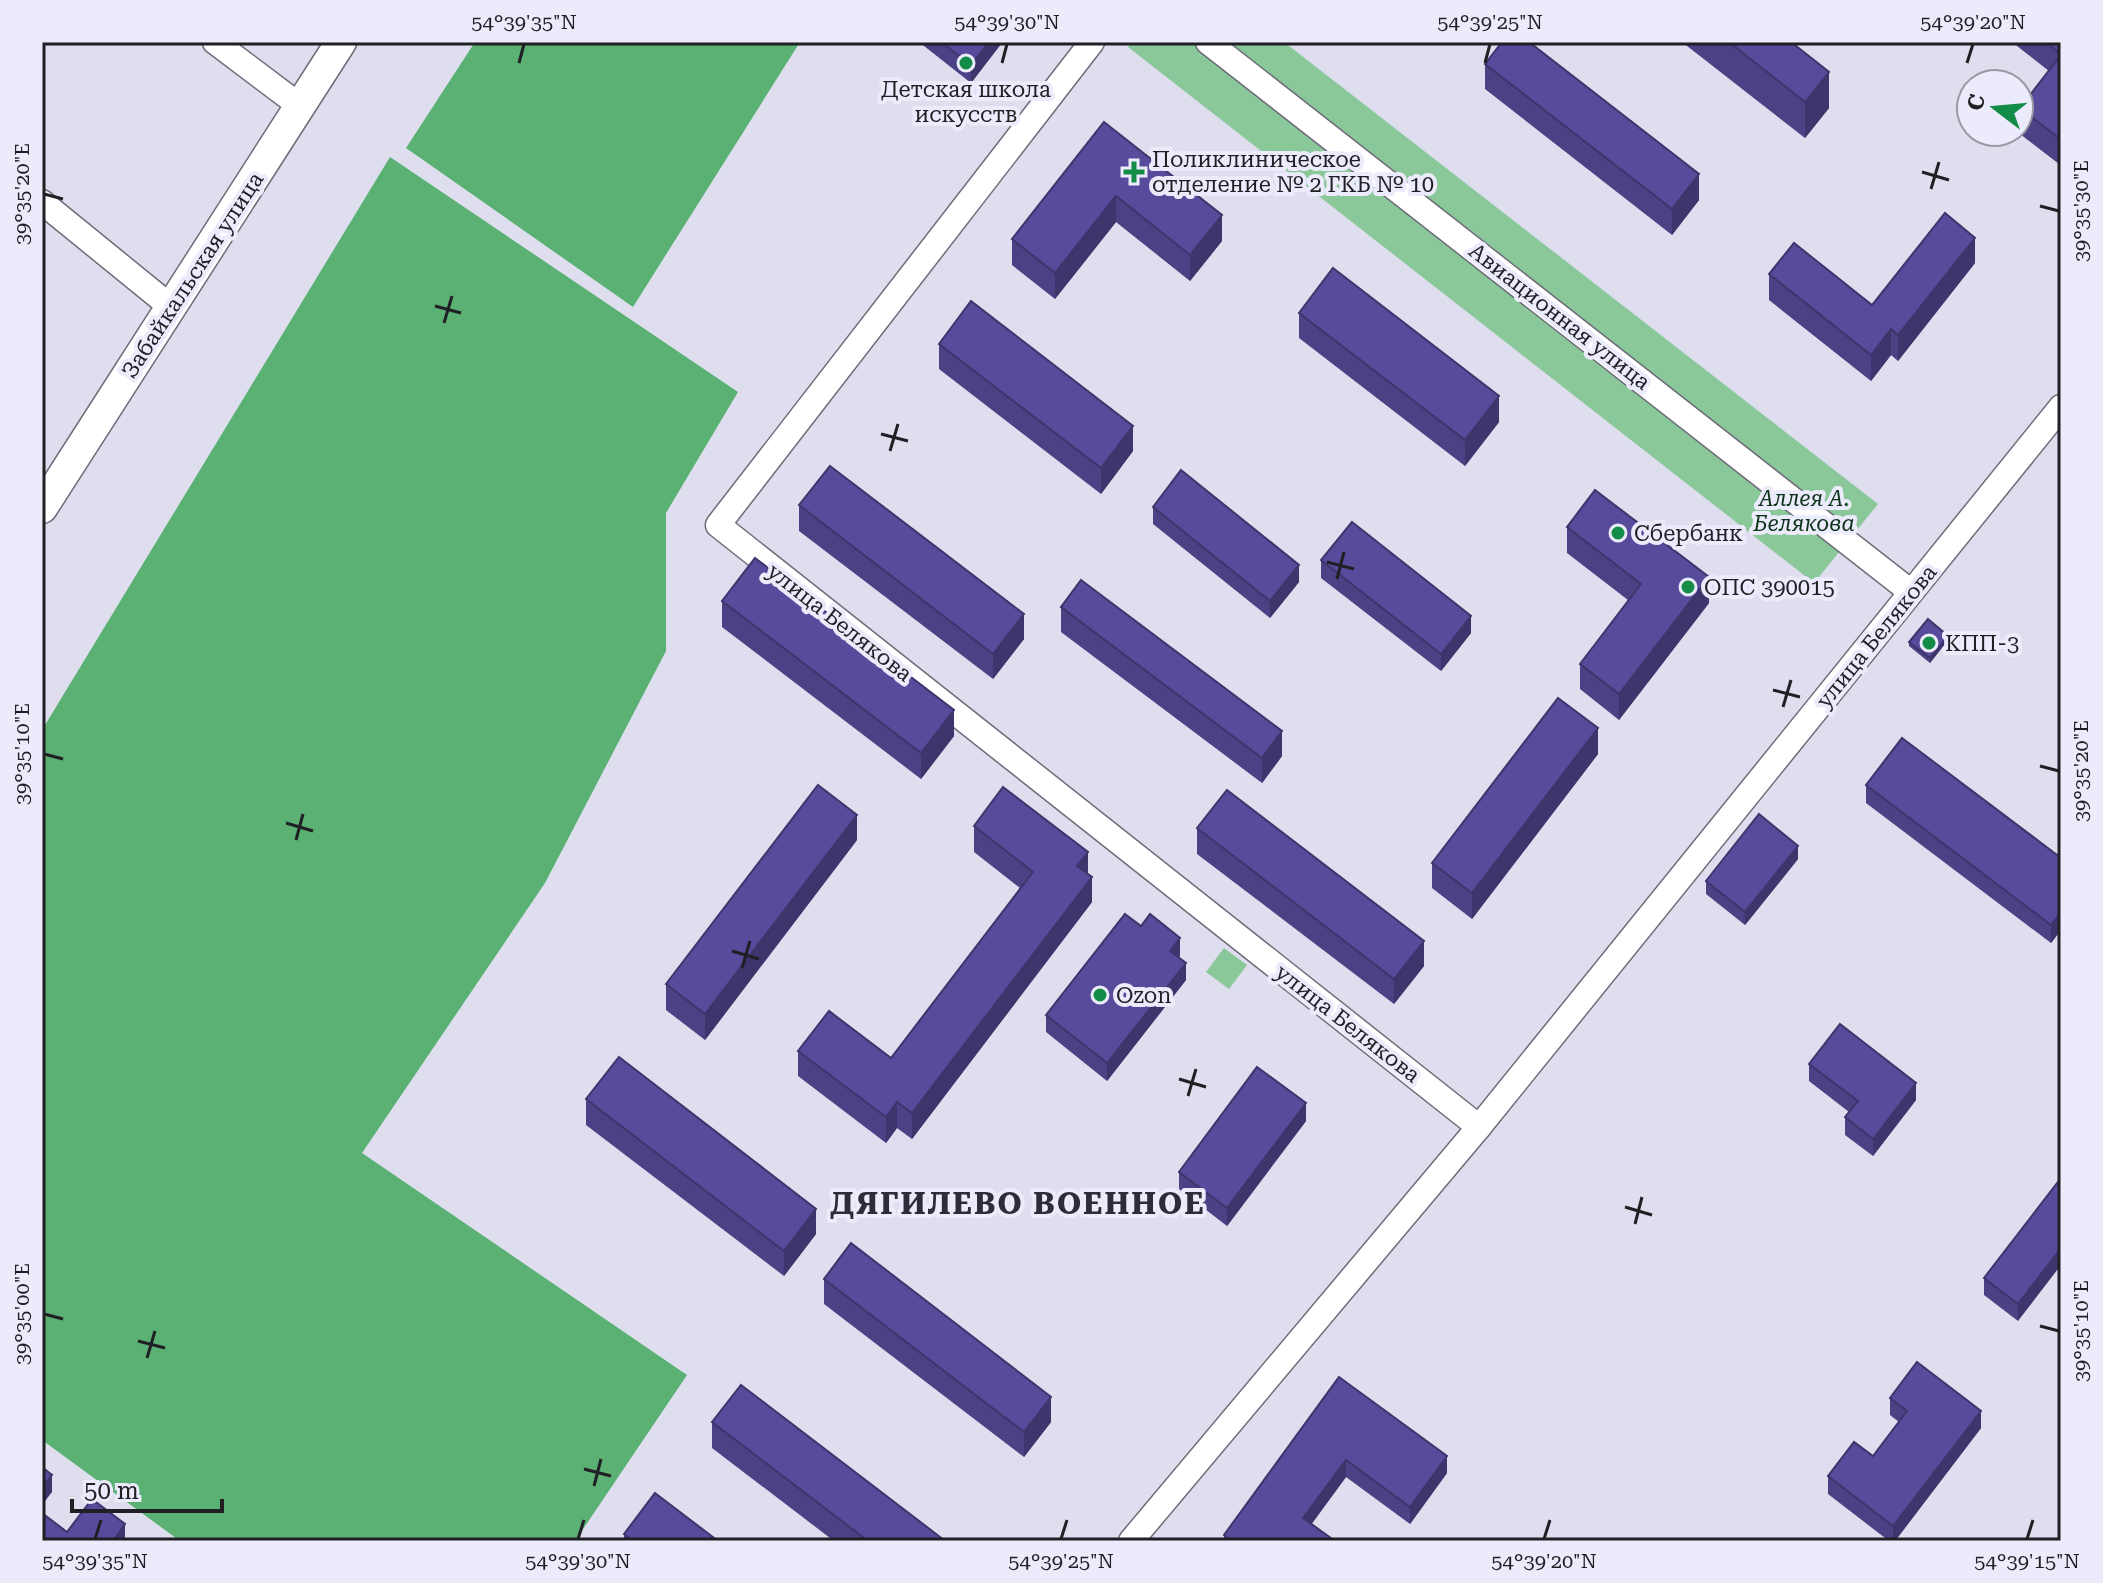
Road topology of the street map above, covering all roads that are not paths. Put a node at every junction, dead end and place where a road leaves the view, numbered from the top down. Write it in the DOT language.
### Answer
graph roads {
  1 [pos="215,42"];
  2 [pos="341,42"];
  3 [pos="1092,42"];
  4 [pos="1208,42"];
  5 [pos="300,106"];
  6 [pos="42,202"];
  7 [pos="171,307"];
  8 [pos="2061,407"];
  9 [pos="45,497"];
  10 [pos="1911,592"];
  11 [pos="1479,1127"];
  12 [pos="1131,1541"];
  1 -- 5 [label="street"];
  2 -- 5 [label="street, Забайкальская улица"];
  3 -- 11 [label="street, улица Белякова"];
  4 -- 10 [label="street, Авиационная улица"];
  5 -- 7 [label="street, Забайкальская улица"];
  6 -- 7 [label="street"];
  7 -- 9 [label="street, Забайкальская улица"];
  8 -- 10 [label="street, улица Белякова"];
  10 -- 11 [label="street, улица Белякова"];
  11 -- 12 [label="street, улица Белякова"];
}
